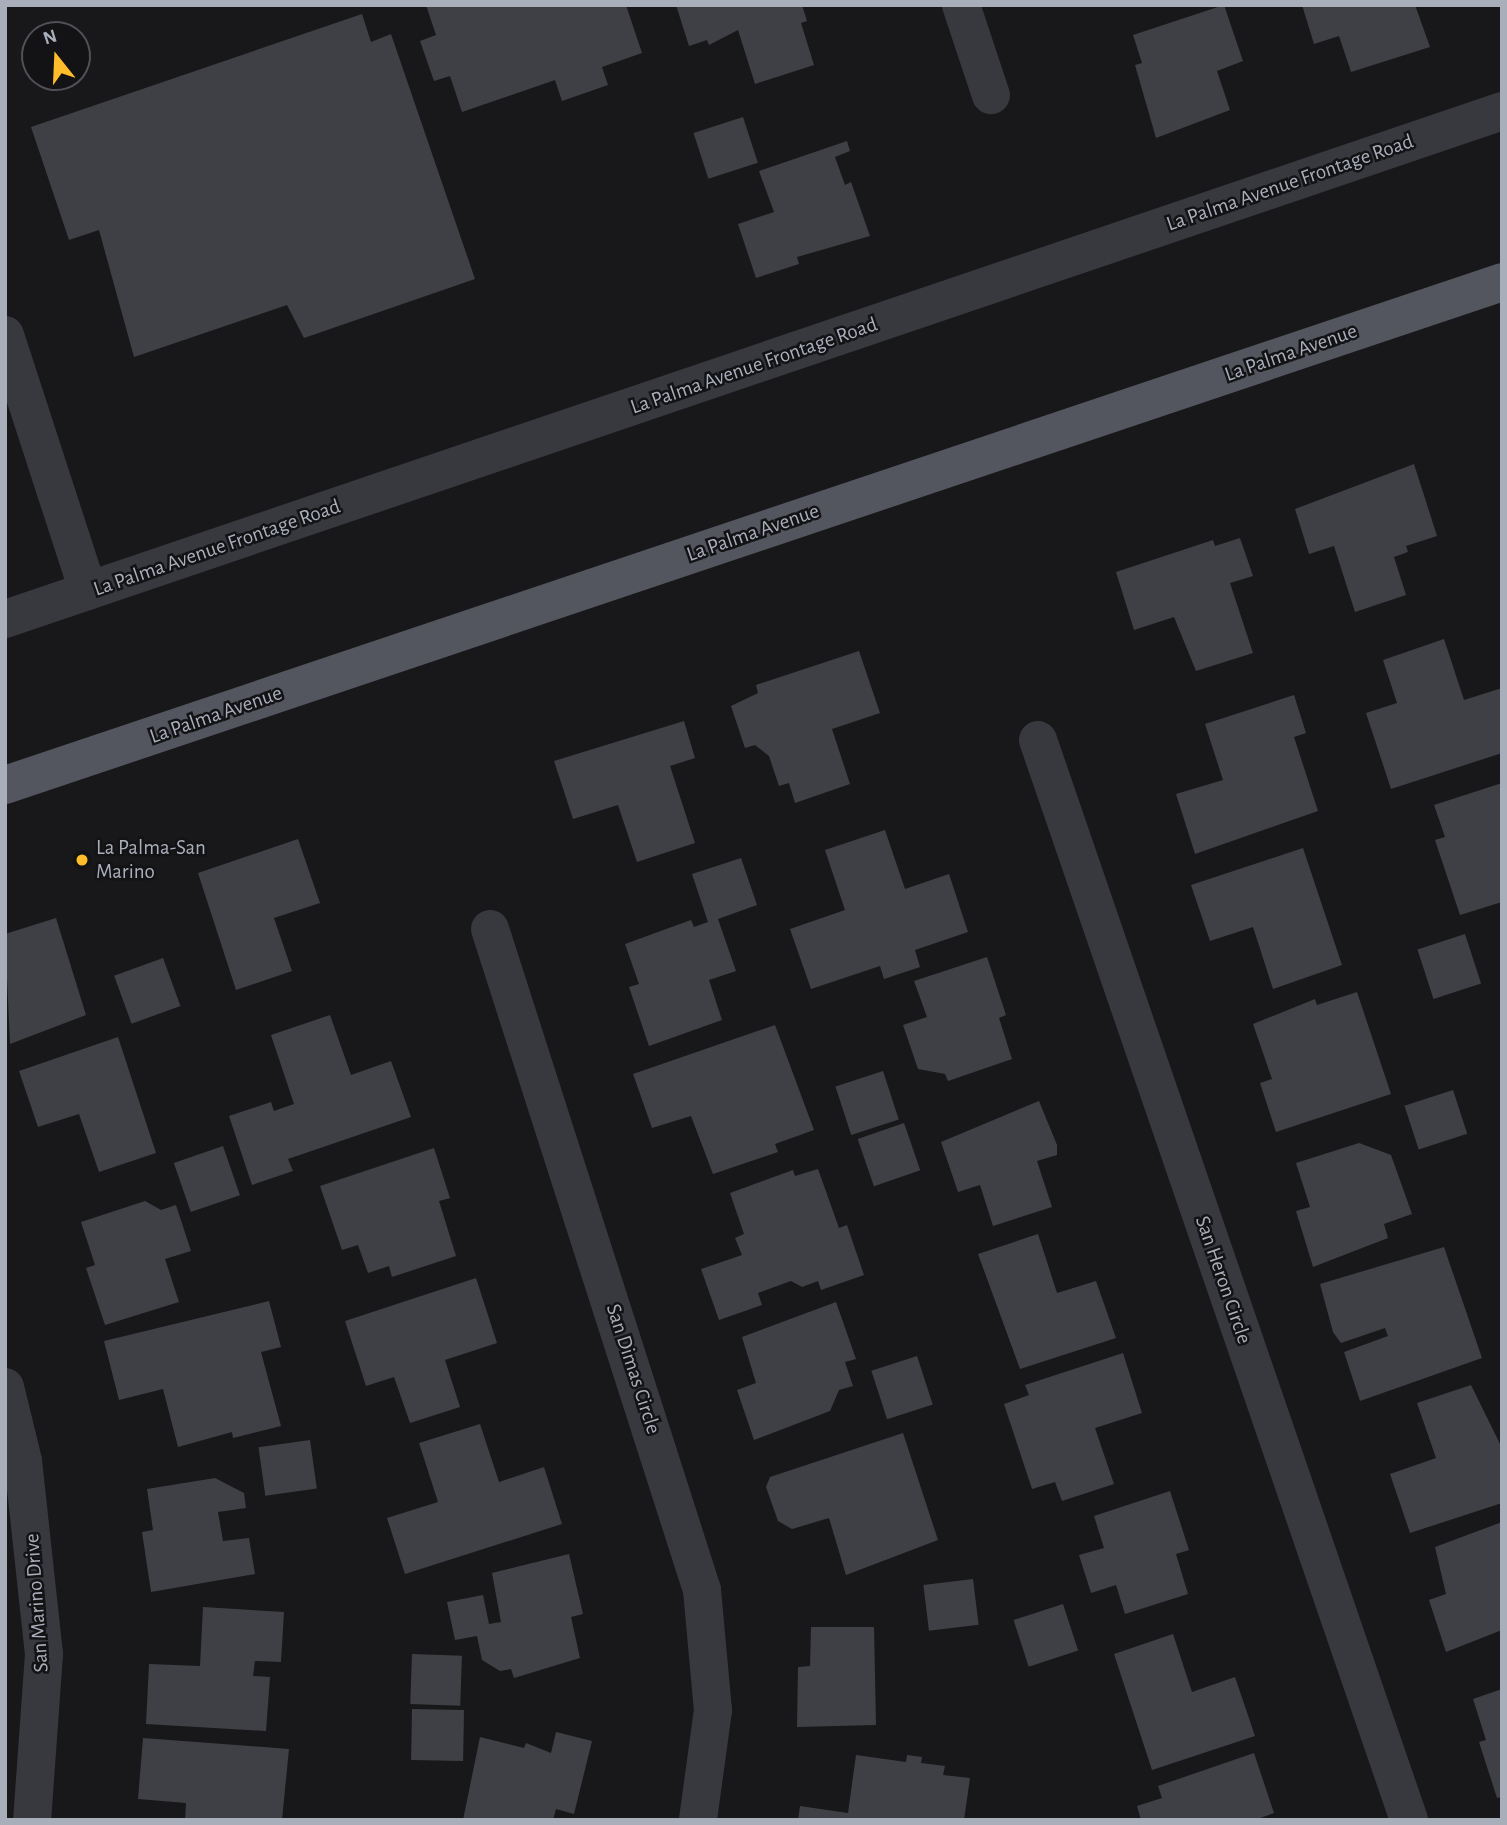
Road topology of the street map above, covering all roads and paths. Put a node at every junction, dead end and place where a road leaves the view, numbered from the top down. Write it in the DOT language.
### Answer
graph roads {
  1 [pos="961,5"];
  2 [pos="991,95"];
  3 [pos="1502,111"];
  4 [pos="1502,282"];
  5 [pos="5,335"];
  6 [pos="88,592"];
  7 [pos="5,619"];
  8 [pos="1038,740"];
  9 [pos="5,786"];
  10 [pos="490,929"];
  11 [pos="5,1387"];
  12 [pos="32,1820"];
  13 [pos="698,1820"];
  14 [pos="1409,1820"];
  1 -- 2 [label="street"];
  3 -- 6 [label="street, La Palma Avenue Frontage Road"];
  4 -- 9 [label="main road, La Palma Avenue"];
  5 -- 6 [label="street"];
  6 -- 7 [label="street, La Palma Avenue Frontage Road"];
  8 -- 14 [label="street, San Heron Circle"];
  10 -- 13 [label="street, San Dimas Circle"];
  11 -- 12 [label="street, San Marino Drive"];
}
